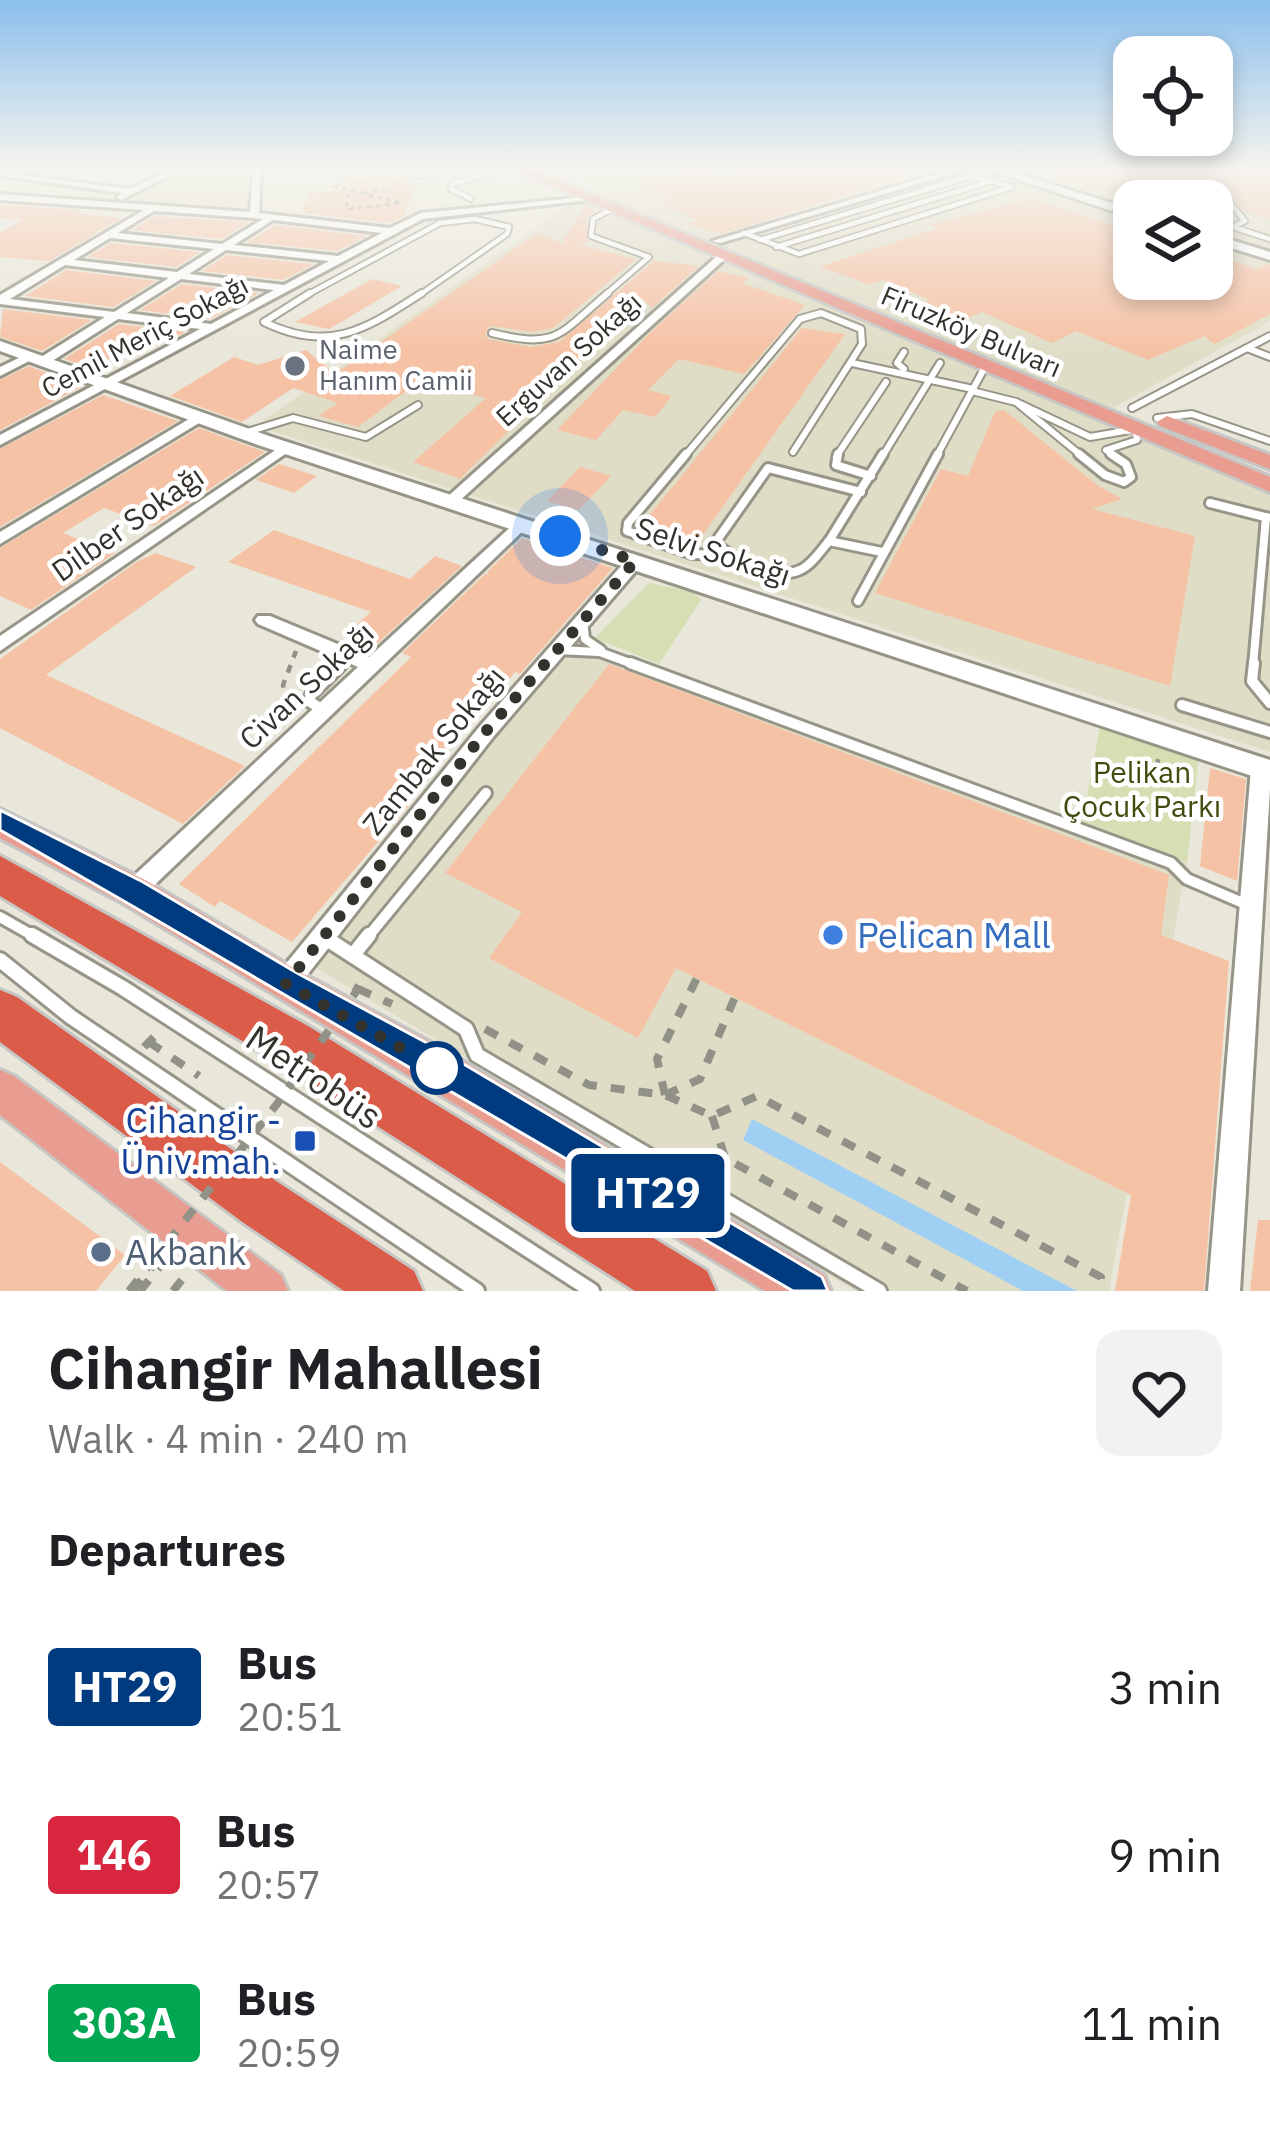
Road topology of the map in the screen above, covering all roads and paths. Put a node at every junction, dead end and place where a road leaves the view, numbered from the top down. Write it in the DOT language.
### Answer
graph roads {
  1 [pos="116,230"];
  2 [pos="252,230"];
  3 [pos="384,230"];
  4 [pos="429,230"];
  5 [pos="505,230"];
  6 [pos="592,230"];
  7 [pos="668,230"];
  8 [pos="678,230"];
  9 [pos="753,230"];
  10 [pos="789,230"];
  11 [pos="827,230"];
  12 [pos="873,230"];
  13 [pos="392,231"];
  14 [pos="744,233"];
  15 [pos="108,235"];
  16 [pos="760,239"];
  17 [pos="1233,244"];
  18 [pos="776,247"];
  19 [pos="225,248"];
  20 [pos="719,249"];
  21 [pos="343,256"];
  22 [pos="1270,256"];
  23 [pos="373,260"];
  24 [pos="63,262"];
  25 [pos="182,276"];
  26 [pos="287,288"];
  27 [pos="0,300"];
  28 [pos="120,316"];
  29 [pos="212,327"];
  30 [pos="491,333"];
  31 [pos="1270,336"];
  32 [pos="0,346"];
  33 [pos="1247,348"];
  34 [pos="904,352"];
  35 [pos="1270,357"];
  36 [pos="39,358"];
  37 [pos="852,363"];
  38 [pos="940,363"];
  39 [pos="985,367"];
  40 [pos="0,372"];
  41 [pos="931,377"];
  42 [pos="886,382"];
  43 [pos="107,384"];
  44 [pos="972,390"];
  45 [pos="1016,402"];
  46 [pos="418,404"];
  47 [pos="199,417"];
  48 [pos="1134,418"];
  49 [pos="1157,418"];
  50 [pos="244,433"];
  51 [pos="0,441"];
  52 [pos="1270,441"];
  53 [pos="286,447"];
  54 [pos="794,452"];
  55 [pos="1270,463"];
  56 [pos="871,476"];
  57 [pos="1270,485"];
  58 [pos="861,492"];
  59 [pos="442,502"];
  60 [pos="1210,502"];
  61 [pos="1268,518"];
  62 [pos="523,524"];
  63 [pos="0,539"];
  64 [pos="830,541"];
  65 [pos="883,552"];
  66 [pos="730,555"];
  67 [pos="635,561"];
  68 [pos="858,601"];
  69 [pos="583,619"];
  70 [pos="264,620"];
  71 [pos="306,638"];
  72 [pos="0,645"];
  73 [pos="556,650"];
  74 [pos="601,652"];
  75 [pos="341,665"];
  76 [pos="372,666"];
  77 [pos="717,696"];
  78 [pos="1270,703"];
  79 [pos="1182,705"];
  80 [pos="324,711"];
  81 [pos="305,729"];
  82 [pos="1270,732"];
  83 [pos="1265,770"];
  84 [pos="486,794"];
  85 [pos="0,822"];
  86 [pos="0,874"];
  87 [pos="133,891"];
  88 [pos="1251,906"];
  89 [pos="0,917"];
  90 [pos="323,937"];
  91 [pos="353,955"];
  92 [pos="0,960"];
  93 [pos="697,978"];
  94 [pos="286,984"];
  95 [pos="352,986"];
  96 [pos="735,998"];
  97 [pos="0,1013"];
  98 [pos="480,1026"];
  99 [pos="148,1042"];
  100 [pos="199,1076"];
  101 [pos="0,1090"];
  102 [pos="665,1095"];
  103 [pos="712,1116"];
  104 [pos="134,1291"];
  105 [pos="265,1291"];
  106 [pos="394,1291"];
  107 [pos="477,1291"];
  108 [pos="592,1291"];
  109 [pos="687,1291"];
  110 [pos="808,1291"];
  111 [pos="879,1291"];
  112 [pos="967,1291"];
  113 [pos="1100,1291"];
  114 [pos="1224,1291"];
  1 -- 15 [label="street"];
  2 -- 19 [label="street"];
  3 -- 13 [label="street"];
  4 -- 23 [label="lane"];
  5 -- 23 [label="lane"];
  6 -- 30 [label="lane"];
  7 -- 20 [label="main road"];
  8 -- 20 [label="main road, Firuzköy Bulvarı"];
  9 -- 14 [label="street"];
  10 -- 16 [label="lane"];
  11 -- 18 [label="lane"];
  12 -- 18 [label="lane"];
  13 -- 21 [label="street, Cemil Meriç Sokağı"];
  14 -- 16 [label="lane"];
  14 -- 20 [label="street"];
  15 -- 19 [label="street"];
  15 -- 24 [label="street"];
  16 -- 18 [label="lane"];
  17 -- 22 [label="street"];
  19 -- 21 [label="street"];
  19 -- 25 [label="street"];
  20 -- 39 [label="main road, Firuzköy Bulvarı"];
  20 -- 48 [label="main road, Firuzköy Bulvarı"];
  20 -- 59 [label="street, Erguvan Sokağı"];
  21 -- 23 [label="lane"];
  21 -- 26 [label="street, Cemil Meriç Sokağı"];
  24 -- 25 [label="street"];
  24 -- 27 [label="street"];
  25 -- 26 [label="street"];
  25 -- 28 [label="street"];
  26 -- 29 [label="street, Cemil Meriç Sokağı"];
  27 -- 28 [label="street"];
  28 -- 29 [label="street"];
  28 -- 36 [label="street"];
  29 -- 43 [label="street, Cemil Meriç Sokağı"];
  31 -- 33 [label="lane"];
  32 -- 36 [label="street, Selvi Sokağı"];
  33 -- 35 [label="lane"];
  33 -- 48 [label="lane"];
  34 -- 41 [label="lane"];
  36 -- 40 [label="street"];
  36 -- 43 [label="street, Selvi Sokağı"];
  37 -- 41 [label="lane"];
  37 -- 54 [label="lane"];
  37 -- 66 [label="lane"];
  38 -- 41 [label="lane"];
  39 -- 44 [label="lane"];
  39 -- 48 [label="main road, Firuzköy Bulvarı"];
  41 -- 44 [label="lane"];
  41 -- 56 [label="lane"];
  42 -- 56 [label="lane"];
  43 -- 47 [label="street, Selvi Sokağı"];
  43 -- 51 [label="street, Cemil Meriç Sokağı"];
  44 -- 45 [label="lane"];
  44 -- 65 [label="lane"];
  45 -- 48 [label="lane"];
  45 -- 48 [label="lane"];
  46 -- 50 [label="lane"];
  47 -- 50 [label="street, Selvi Sokağı"];
  47 -- 63 [label="street"];
  48 -- 49 [label="main road, Firuzköy Bulvarı"];
  48 -- 55 [label="main road"];
  48 -- 57 [label="main road, Firuzköy Bulvarı"];
  49 -- 52 [label="lane"];
  49 -- 55 [label="main road, Firuzköy Bulvarı"];
  50 -- 53 [label="street, Selvi Sokağı"];
  53 -- 59 [label="street, Selvi Sokağı"];
  53 -- 72 [label="street, Dilber Sokağı"];
  56 -- 58 [label="lane"];
  58 -- 64 [label="lane"];
  58 -- 66 [label="lane"];
  59 -- 62 [label="street, Selvi Sokağı"];
  60 -- 61 [label="lane"];
  61 -- 78 [label="lane"];
  62 -- 67 [label="street, Selvi Sokağı"];
  62 -- 76 [label="street, Civan Sokağı"];
  64 -- 65 [label="lane"];
  64 -- 66 [label="lane"];
  65 -- 68 [label="lane"];
  67 -- 69 [label="street, Zambak Sokağı"];
  67 -- 83 [label="street, Selvi Sokağı"];
  69 -- 73 [label="street, Zambak Sokağı"];
  69 -- 74 [label="lane"];
  70 -- 71 [label="street"];
  71 -- 76 [label="street"];
  71 -- 81 [label="path"];
  73 -- 74 [label="lane"];
  73 -- 90 [label="street, Zambak Sokağı"];
  74 -- 77 [label="lane"];
  74 -- 88 [label="lane"];
  75 -- 80 [label="lane"];
  76 -- 80 [label="street, Civan Sokağı"];
  79 -- 82 [label="lane"];
  80 -- 81 [label="street, Civan Sokağı"];
  81 -- 87 [label="street, Civan Sokağı"];
  83 -- 88 [label="street"];
  84 -- 91 [label="lane"];
  85 -- 87 [label="main road"];
  86 -- 109 [label="highway"];
  87 -- 94 [label="main road"];
  88 -- 114 [label="street"];
  89 -- 108 [label="lane, Metrobüs"];
  90 -- 91 [label="lane"];
  90 -- 94 [label="street, Zambak Sokağı"];
  91 -- 111 [label="lane"];
  92 -- 107 [label="lane"];
  93 -- 102 [label="path"];
  94 -- 110 [label="main road"];
  95 -- 104 [label="path, bridge"];
  96 -- 102 [label="path"];
  97 -- 106 [label="highway"];
  98 -- 102 [label="path"];
  99 -- 100 [label="path"];
  101 -- 105 [label="main road"];
  102 -- 103 [label="path"];
  103 -- 112 [label="path"];
  103 -- 113 [label="path"];
}
